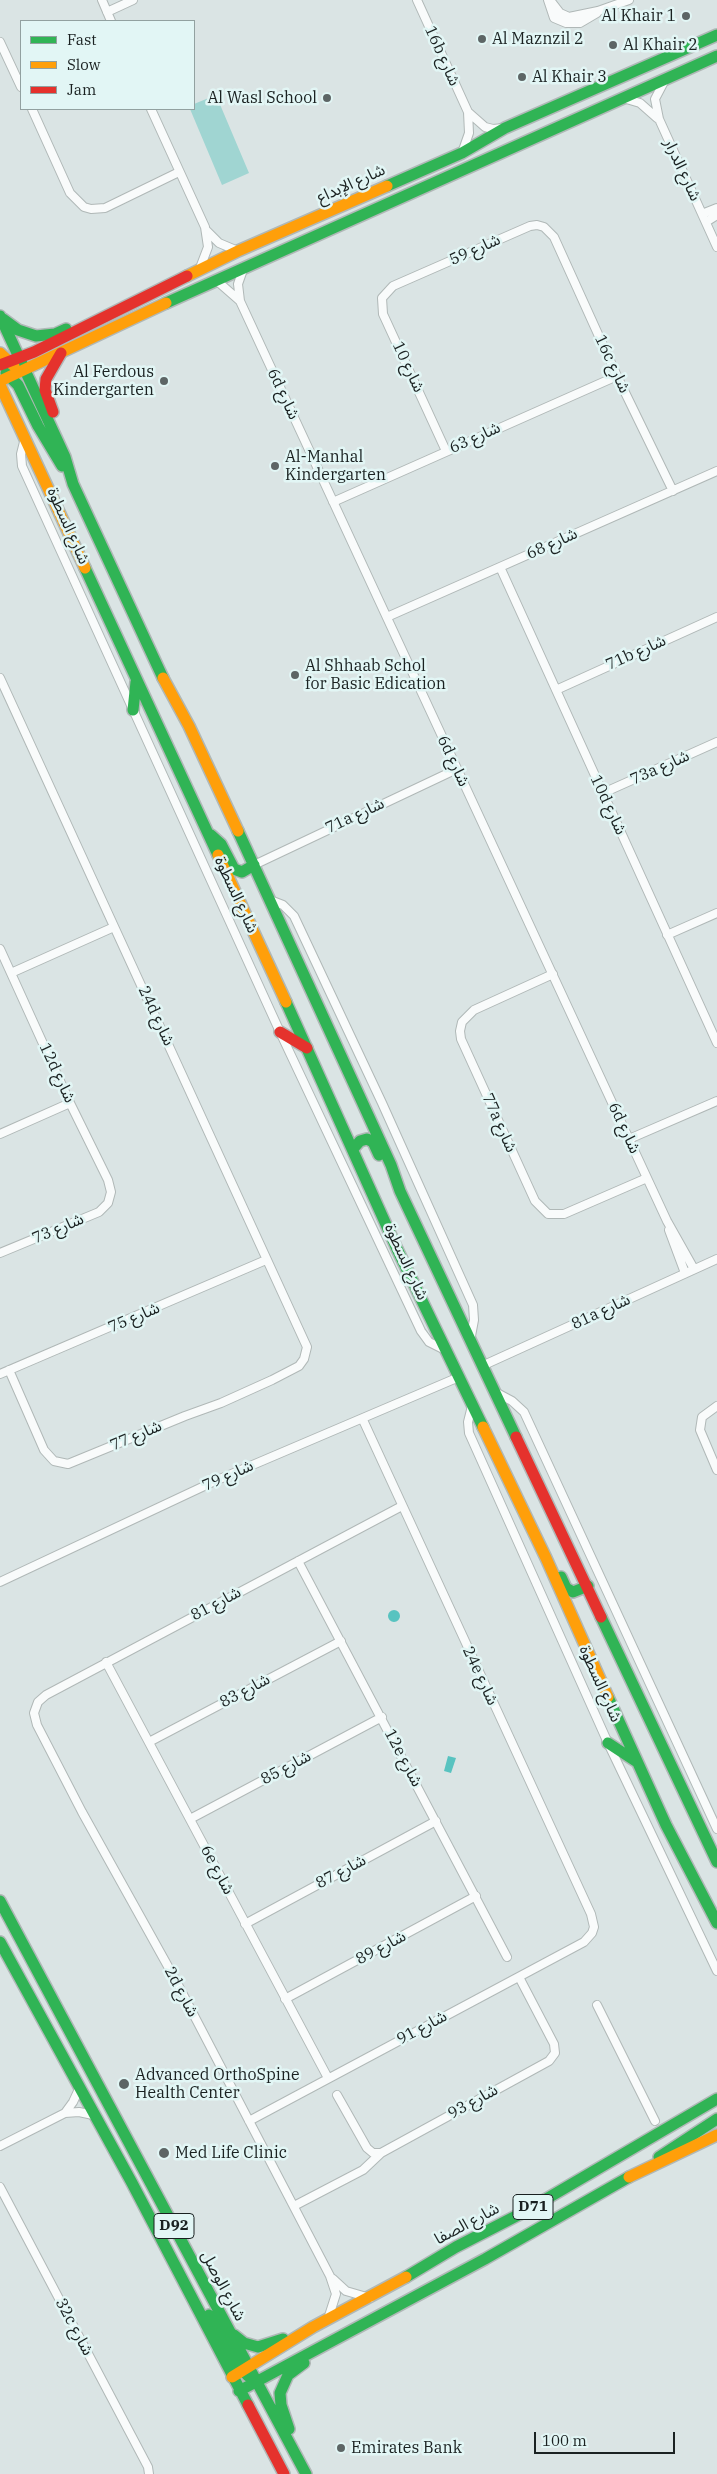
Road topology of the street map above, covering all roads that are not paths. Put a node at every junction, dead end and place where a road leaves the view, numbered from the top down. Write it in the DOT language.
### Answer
graph roads {
  1 [pos="102,0"];
  2 [pos="133,0"];
  3 [pos="417,0"];
  4 [pos="549,0"];
  5 [pos="629,0"];
  6 [pos="107,12"];
  7 [pos="111,20"];
  8 [pos="717,35"];
  9 [pos="0,42"];
  10 [pos="717,56"];
  11 [pos="666,78"];
  12 [pos="20,85"];
  13 [pos="624,98"];
  14 [pos="32,110"];
  15 [pos="151,110"];
  16 [pos="468,112"];
  17 [pos="659,119"];
  18 [pos="504,128"];
  19 [pos="462,153"];
  20 [pos="179,172"];
  21 [pos="717,208"];
  22 [pos="717,215"];
  23 [pos="318,216"];
  24 [pos="704,218"];
  25 [pos="205,227"];
  26 [pos="554,237"];
  27 [pos="717,247"];
  28 [pos="238,251"];
  29 [pos="244,267"];
  30 [pos="200,268"];
  31 [pos="216,280"];
  32 [pos="393,286"];
  33 [pos="240,301"];
  34 [pos="0,316"];
  35 [pos="100,318"];
  36 [pos="62,352"];
  37 [pos="0,353"];
  38 [pos="25,369"];
  39 [pos="5,371"];
  40 [pos="617,376"];
  41 [pos="0,407"];
  42 [pos="15,417"];
  43 [pos="25,438"];
  44 [pos="446,451"];
  45 [pos="717,471"];
  46 [pos="73,484"];
  47 [pos="673,491"];
  48 [pos="333,502"];
  49 [pos="500,568"];
  50 [pos="717,617"];
  51 [pos="387,618"];
  52 [pos="135,676"];
  53 [pos="0,678"];
  54 [pos="556,690"];
  55 [pos="133,710"];
  56 [pos="717,742"];
  57 [pos="457,769"];
  58 [pos="603,793"];
  59 [pos="208,833"];
  60 [pos="254,865"];
  61 [pos="270,900"];
  62 [pos="717,913"];
  63 [pos="114,927"];
  64 [pos="667,935"];
  65 [pos="0,949"];
  66 [pos="10,973"];
  67 [pos="553,974"];
  68 [pos="280,1032"];
  69 [pos="717,1043"];
  70 [pos="307,1048"];
  71 [pos="717,1100"];
  72 [pos="70,1103"];
  73 [pos="0,1134"];
  74 [pos="629,1139"];
  75 [pos="353,1149"];
  76 [pos="647,1178"];
  77 [pos="400,1190"];
  78 [pos="111,1198"];
  79 [pos="667,1221"];
  80 [pos="0,1253"];
  81 [pos="717,1259"];
  82 [pos="266,1260"];
  83 [pos="694,1269"];
  84 [pos="685,1273"];
  85 [pos="471,1336"];
  86 [pos="447,1351"];
  87 [pos="306,1356"];
  88 [pos="484,1365"];
  89 [pos="9,1370"];
  90 [pos="0,1374"];
  91 [pos="459,1377"];
  92 [pos="497,1393"];
  93 [pos="472,1406"];
  94 [pos="717,1406"];
  95 [pos="363,1420"];
  96 [pos="717,1470"];
  97 [pos="402,1506"];
  98 [pos="546,1558"];
  99 [pos="298,1561"];
  100 [pos="0,1582"];
  101 [pos="588,1586"];
  102 [pos="341,1641"];
  103 [pos="106,1662"];
  104 [pos="35,1707"];
  105 [pos="382,1717"];
  106 [pos="149,1742"];
  107 [pos="608,1743"];
  108 [pos="637,1762"];
  109 [pos="190,1819"];
  110 [pos="436,1821"];
  111 [pos="717,1830"];
  112 [pos="717,1862"];
  113 [pos="476,1896"];
  114 [pos="0,1901"];
  115 [pos="0,1918"];
  116 [pos="717,1923"];
  117 [pos="245,1924"];
  118 [pos="592,1933"];
  119 [pos="0,1942"];
  120 [pos="506,1957"];
  121 [pos="717,1971"];
  122 [pos="519,1977"];
  123 [pos="286,1999"];
  124 [pos="597,2005"];
  125 [pos="79,2051"];
  126 [pos="328,2078"];
  127 [pos="79,2089"];
  128 [pos="337,2095"];
  129 [pos="717,2099"];
  130 [pos="64,2113"];
  131 [pos="93,2115"];
  132 [pos="717,2119"];
  133 [pos="655,2120"];
  134 [pos="249,2121"];
  135 [pos="717,2135"];
  136 [pos="717,2141"];
  137 [pos="700,2145"];
  138 [pos="0,2146"];
  139 [pos="381,2153"];
  140 [pos="641,2170"];
  141 [pos="0,2187"];
  142 [pos="294,2206"];
  143 [pos="166,2248"];
  144 [pos="330,2276"];
  145 [pos="370,2298"];
  146 [pos="328,2320"];
  147 [pos="226,2326"];
  148 [pos="314,2327"];
  149 [pos="329,2341"];
  150 [pos="246,2370"];
  151 [pos="232,2377"];
  152 [pos="256,2381"];
  153 [pos="240,2390"];
  154 [pos="298,2460"];
  155 [pos="148,2470"];
  156 [pos="284,2474"];
  157 [pos="306,2474"];
  1 -- 6 [label="street"];
  2 -- 6 [label="street"];
  3 -- 16 [label="street, 16b شارع"];
  4 -- 5 [label="street"];
  6 -- 7 [label="street"];
  8 -- 18 [label="main road, شارع الإبداع"];
  9 -- 12 [label="street"];
  10 -- 11 [label="main road, شارع الإبداع"];
  11 -- 13 [label="main road, شارع الإبداع"];
  11 -- 17 [label="street, شارع الدرار"];
  13 -- 17 [label="street, شارع الدرار"];
  13 -- 29 [label="main road, شارع الإبداع"];
  14 -- 20 [label="street"];
  15 -- 20 [label="street"];
  16 -- 18 [label="street, 16b شارع"];
  16 -- 19 [label="street, 16b شارع"];
  17 -- 24 [label="street, شارع الدرار"];
  18 -- 19 [label="main road, شارع الإبداع"];
  19 -- 23 [label="main road, شارع الإبداع"];
  20 -- 25 [label="street"];
  21 -- 24 [label="street"];
  22 -- 24 [label="street"];
  23 -- 28 [label="main road, شارع الإبداع"];
  23 -- 31 [label="main road"];
  24 -- 27 [label="street, شارع الدرار"];
  25 -- 28 [label="street"];
  25 -- 30 [label="street"];
  26 -- 32 [label="street, شارع 59"];
  26 -- 40 [label="street, 16c شارع"];
  28 -- 30 [label="main road, شارع الإبداع"];
  29 -- 31 [label="main road, شارع الإبداع"];
  29 -- 33 [label="street, 6d شارع"];
  30 -- 35 [label="main road, شارع الإبداع"];
  31 -- 33 [label="street, 6d شارع"];
  31 -- 36 [label="main road, شارع الإبداع"];
  32 -- 44 [label="street, شارع 10"];
  33 -- 48 [label="street, 6d شارع"];
  34 -- 35 [label="main road"];
  34 -- 39 [label="main road, شارع السطوة"];
  35 -- 39 [label="main road, شارع الإبداع"];
  36 -- 38 [label="main road, شارع الإبداع"];
  36 -- 46 [label="main road"];
  37 -- 39 [label="main road"];
  38 -- 39 [label="main road, شارع السطوة"];
  38 -- 39 [label="main road, شارع الإبداع"];
  38 -- 46 [label="main road, شارع السطوة"];
  39 -- 42 [label="main road, شارع السطوة"];
  39 -- 46 [label="main road"];
  40 -- 44 [label="street, شارع 63"];
  40 -- 47 [label="street, 16c شارع"];
  41 -- 42 [label="main road"];
  42 -- 43 [label="main road, شارع السطوة"];
  43 -- 52 [label="main road, شارع السطوة"];
  43 -- 55 [label="street, شارع السطوة"];
  44 -- 48 [label="street, شارع 63"];
  45 -- 47 [label="street, شارع 68"];
  46 -- 60 [label="main road, شارع السطوة"];
  47 -- 49 [label="street, شارع 68"];
  48 -- 51 [label="street, 6d شارع"];
  49 -- 51 [label="street, شارع 68"];
  49 -- 54 [label="street, 10d شارع"];
  50 -- 54 [label="street, 71b شارع"];
  51 -- 57 [label="street, 6d شارع"];
  52 -- 55 [label="main road"];
  52 -- 59 [label="main road, شارع السطوة"];
  53 -- 63 [label="street, 24d شارع"];
  54 -- 58 [label="street, 10d شارع"];
  55 -- 68 [label="street, شارع السطوة"];
  56 -- 58 [label="street, 73a شارع"];
  57 -- 60 [label="street, 71a شارع"];
  57 -- 67 [label="street, 6d شارع"];
  58 -- 64 [label="street, 10d شارع"];
  59 -- 60 [label="main road"];
  59 -- 70 [label="main road, شارع السطوة"];
  60 -- 61 [label="main road, شارع السطوة"];
  61 -- 77 [label="main road, شارع السطوة"];
  61 -- 85 [label="street, شارع السطوة"];
  62 -- 64 [label="street"];
  63 -- 66 [label="street"];
  63 -- 82 [label="street, 24d شارع"];
  64 -- 69 [label="street, 10d شارع"];
  65 -- 66 [label="street, 12d شارع"];
  66 -- 72 [label="street, 12d شارع"];
  67 -- 74 [label="street, 6d شارع"];
  67 -- 76 [label="street, 77a شارع"];
  68 -- 70 [label="main road"];
  68 -- 86 [label="street, شارع السطوة"];
  70 -- 75 [label="main road, شارع السطوة"];
  71 -- 74 [label="street"];
  72 -- 73 [label="street"];
  72 -- 78 [label="street, 12d شارع"];
  74 -- 76 [label="street, 6d شارع"];
  75 -- 77 [label="main road"];
  75 -- 86 [label="main road, شارع السطوة"];
  76 -- 79 [label="street, 6d شارع"];
  77 -- 85 [label="main road, شارع السطوة"];
  78 -- 80 [label="street, شارع 73"];
  79 -- 83 [label="street, 6d شارع"];
  79 -- 84 [label="street, 6d شارع"];
  81 -- 83 [label="street, 81a شارع"];
  82 -- 87 [label="street, 24d شارع"];
  82 -- 89 [label="street, شارع 75"];
  83 -- 84 [label="street, 81a شارع"];
  84 -- 88 [label="street, 81a شارع"];
  85 -- 88 [label="main road, شارع السطوة"];
  86 -- 91 [label="main road, شارع السطوة"];
  87 -- 89 [label="street, شارع 77"];
  88 -- 92 [label="main road, شارع السطوة"];
  89 -- 90 [label="street, شارع 75"];
  91 -- 93 [label="main road, شارع السطوة"];
  91 -- 95 [label="street, شارع 79"];
  92 -- 101 [label="main road, شارع السطوة"];
  92 -- 111 [label="street"];
  93 -- 98 [label="main road, شارع السطوة"];
  93 -- 107 [label="street, شارع السطوة"];
  94 -- 96 [label="street"];
  95 -- 97 [label="street, 24e شارع"];
  95 -- 100 [label="street, شارع 79"];
  97 -- 99 [label="street, شارع 81"];
  97 -- 118 [label="street, 24e شارع"];
  98 -- 101 [label="main road"];
  98 -- 108 [label="main road, شارع السطوة"];
  99 -- 102 [label="street, 12e شارع"];
  99 -- 103 [label="street, شارع 81"];
  101 -- 112 [label="main road, شارع السطوة"];
  102 -- 105 [label="street, 12e شارع"];
  102 -- 106 [label="street, شارع 83"];
  103 -- 104 [label="street, شارع 81"];
  103 -- 106 [label="street, 6e شارع"];
  104 -- 134 [label="street, 2d شارع"];
  105 -- 109 [label="street, شارع 85"];
  105 -- 110 [label="street, 12e شارع"];
  106 -- 109 [label="street, 6e شارع"];
  107 -- 108 [label="main road"];
  107 -- 121 [label="street, شارع السطوة"];
  108 -- 116 [label="main road, شارع السطوة"];
  109 -- 117 [label="street, 6e شارع"];
  110 -- 113 [label="street, 12e شارع"];
  110 -- 117 [label="street, شارع 87"];
  113 -- 120 [label="street, 12e شارع"];
  113 -- 123 [label="street, شارع 89"];
  114 -- 125 [label="main road, شارع الوصل / D92"];
  115 -- 125 [label="main road"];
  117 -- 123 [label="street, 6e شارع"];
  118 -- 122 [label="street, شارع 91"];
  119 -- 127 [label="main road, شارع الوصل / D92"];
  122 -- 126 [label="street, شارع 91"];
  122 -- 139 [label="street, شارع 93"];
  123 -- 126 [label="street, 6e شارع"];
  124 -- 133 [label="street"];
  125 -- 147 [label="main road, شارع الوصل / D92"];
  126 -- 134 [label="street, شارع 91"];
  127 -- 130 [label="street"];
  127 -- 131 [label="main road, شارع الوصل / D92"];
  128 -- 139 [label="street"];
  129 -- 145 [label="main road, شارع الصفا / D71"];
  130 -- 131 [label="street"];
  130 -- 138 [label="street"];
  131 -- 143 [label="main road, شارع الوصل / D92"];
  132 -- 140 [label="main road"];
  134 -- 142 [label="street, 2d شارع"];
  135 -- 137 [label="main road, D71"];
  136 -- 137 [label="main road"];
  137 -- 140 [label="main road, D71"];
  139 -- 142 [label="street"];
  140 -- 149 [label="main road, D71"];
  141 -- 155 [label="street, 32c شارع"];
  142 -- 144 [label="street, 2d شارع"];
  143 -- 150 [label="main road"];
  143 -- 151 [label="main road, شارع الوصل / D92"];
  144 -- 145 [label="street, 2d شارع"];
  144 -- 146 [label="street, 2d شارع"];
  145 -- 146 [label="main road, شارع الصفا / D71"];
  146 -- 148 [label="main road, شارع الصفا / D71"];
  147 -- 148 [label="main road"];
  147 -- 150 [label="main road, شارع الوصل / D92"];
  148 -- 150 [label="main road, شارع الصفا / D71"];
  149 -- 152 [label="main road, D71"];
  149 -- 154 [label="main road"];
  150 -- 151 [label="main road, شارع الصفا / D71"];
  150 -- 152 [label="main road, شارع الوصل / D92"];
  151 -- 153 [label="main road, شارع الوصل / D92"];
  152 -- 153 [label="main road, D71"];
  152 -- 154 [label="main road, شارع الوصل / D92"];
  153 -- 156 [label="main road, شارع الوصل / D92"];
  154 -- 157 [label="main road, شارع الوصل / D92"];
}
